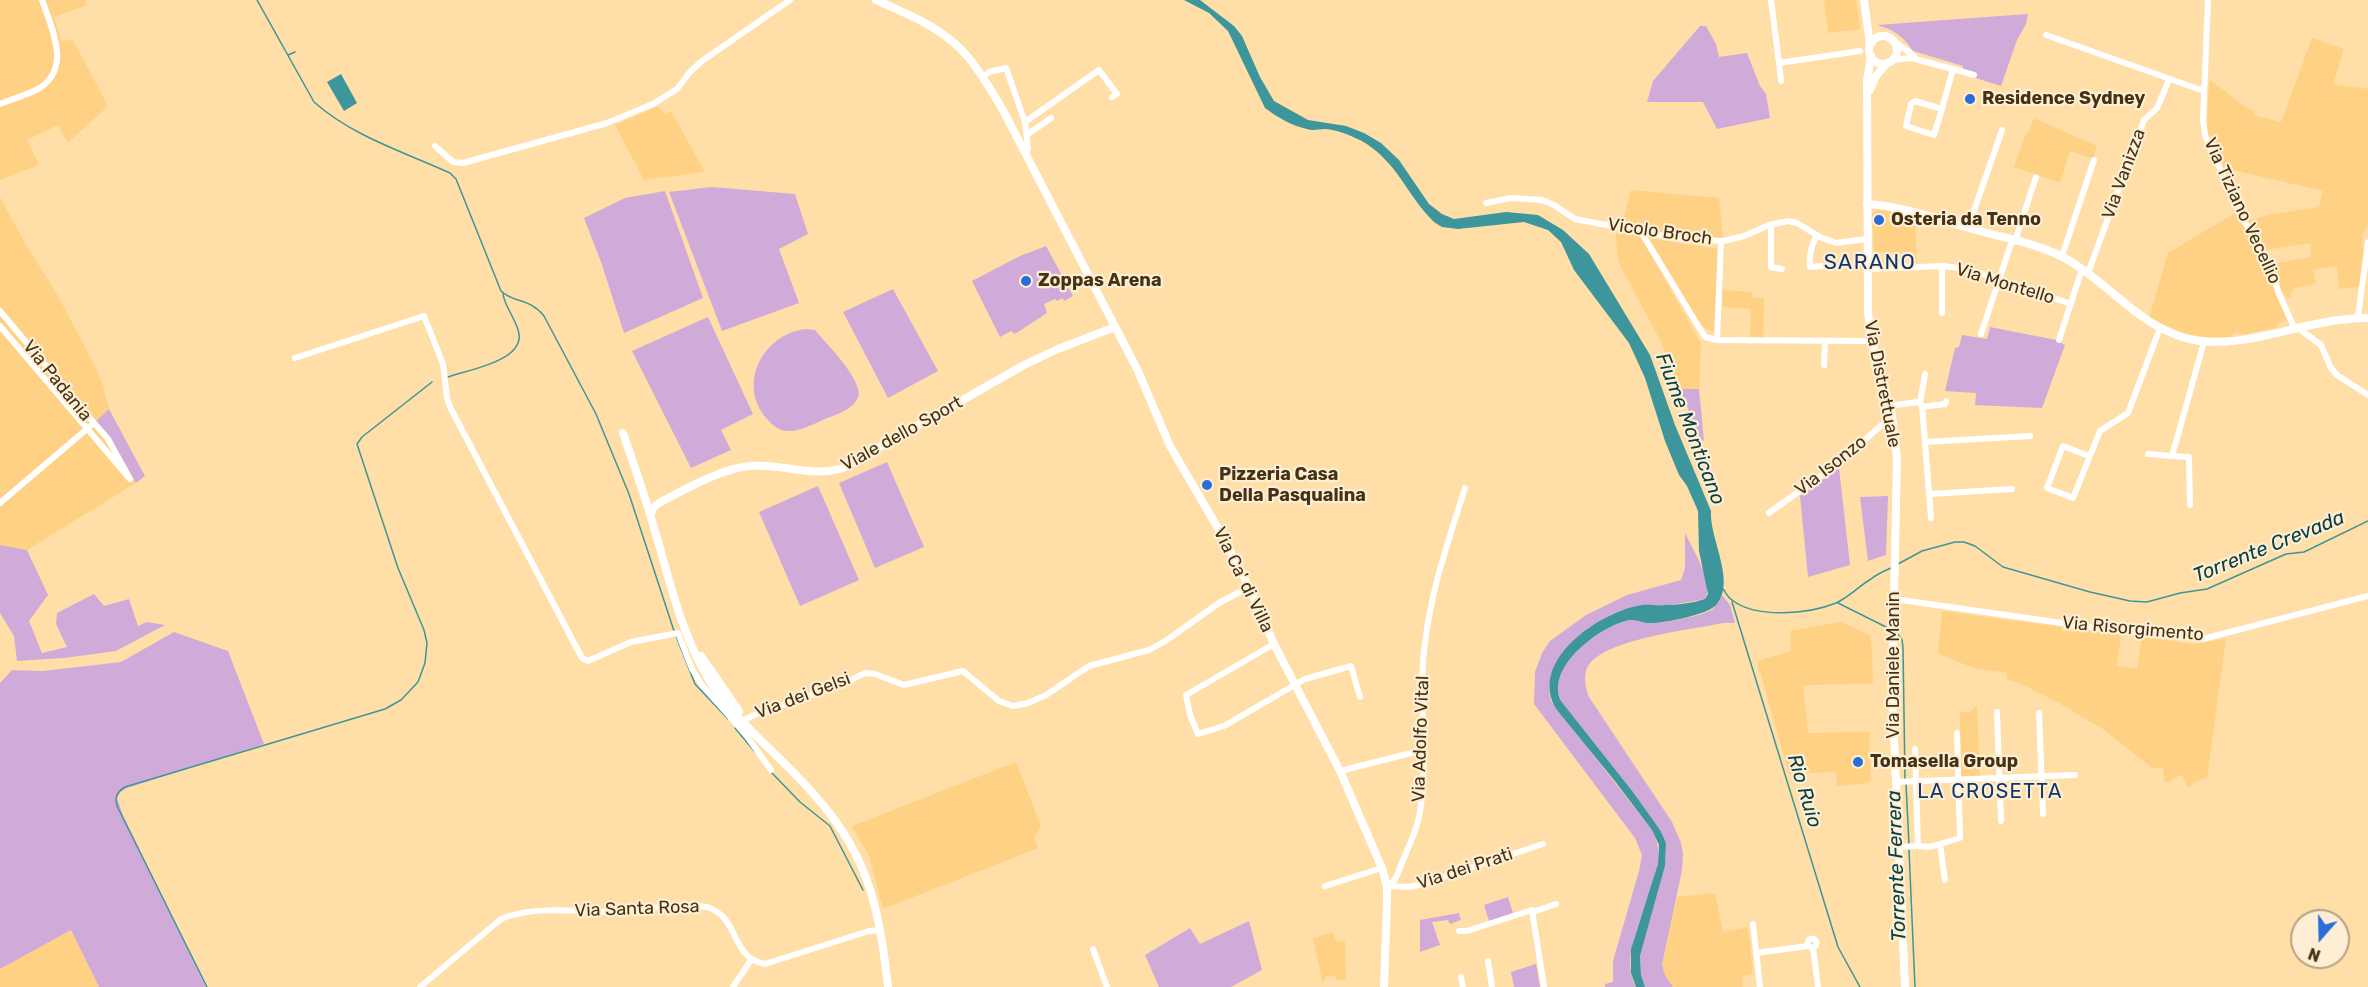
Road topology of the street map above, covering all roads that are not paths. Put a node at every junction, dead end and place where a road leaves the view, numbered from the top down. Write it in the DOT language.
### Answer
graph roads {
  1 [pos="42,0"];
  2 [pos="790,0"];
  3 [pos="876,0"];
  4 [pos="1780,0"];
  5 [pos="1864,0"];
  6 [pos="2208,0"];
  7 [pos="1772,1"];
  8 [pos="1865,14"];
  9 [pos="2046,35"];
  10 [pos="1880,36"];
  11 [pos="1894,41"];
  12 [pos="1870,45"];
  13 [pos="1860,51"];
  14 [pos="1871,56"];
  15 [pos="1920,59"];
  16 [pos="1890,61"];
  17 [pos="1779,63"];
  18 [pos="1953,69"];
  19 [pos="1974,75"];
  20 [pos="983,77"];
  21 [pos="2169,80"];
  22 [pos="1781,81"];
  23 [pos="2204,91"];
  24 [pos="1117,97"];
  25 [pos="1867,102"];
  26 [pos="0,104"];
  27 [pos="1942,109"];
  28 [pos="1051,118"];
  29 [pos="1025,122"];
  30 [pos="2002,130"];
  31 [pos="1028,134"];
  32 [pos="435,146"];
  33 [pos="1024,151"];
  34 [pos="2094,160"];
  35 [pos="2036,177"];
  36 [pos="1486,203"];
  37 [pos="1867,204"];
  38 [pos="1769,225"];
  39 [pos="1968,228"];
  40 [pos="1641,232"];
  41 [pos="1817,235"];
  42 [pos="1866,239"];
  43 [pos="2013,240"];
  44 [pos="1721,241"];
  45 [pos="2368,242"];
  46 [pos="2062,256"];
  47 [pos="1822,266"];
  48 [pos="1942,266"];
  49 [pos="1782,269"];
  50 [pos="1867,269"];
  51 [pos="2084,273"];
  52 [pos="2000,279"];
  53 [pos="2071,304"];
  54 [pos="0,311"];
  55 [pos="1942,313"];
  56 [pos="2358,317"];
  57 [pos="2368,318"];
  58 [pos="0,326"];
  59 [pos="1115,327"];
  60 [pos="2297,327"];
  61 [pos="2160,328"];
  62 [pos="1981,334"];
  63 [pos="23,339"];
  64 [pos="1717,340"];
  65 [pos="2058,340"];
  66 [pos="1872,341"];
  67 [pos="1825,342"];
  68 [pos="2204,342"];
  69 [pos="16,345"];
  70 [pos="295,358"];
  71 [pos="1824,364"];
  72 [pos="1924,374"];
  73 [pos="2368,395"];
  74 [pos="1947,401"];
  75 [pos="1890,405"];
  76 [pos="1921,405"];
  77 [pos="1892,416"];
  78 [pos="94,423"];
  79 [pos="88,429"];
  80 [pos="623,433"];
  81 [pos="2030,436"];
  82 [pos="1925,442"];
  83 [pos="2148,454"];
  84 [pos="2089,456"];
  85 [pos="2172,456"];
  86 [pos="1465,488"];
  87 [pos="2012,489"];
  88 [pos="1929,494"];
  89 [pos="0,503"];
  90 [pos="2190,505"];
  91 [pos="1769,513"];
  92 [pos="651,514"];
  93 [pos="1932,518"];
  94 [pos="1895,558"];
  95 [pos="1249,587"];
  96 [pos="2368,596"];
  97 [pos="1894,599"];
  98 [pos="1274,644"];
  99 [pos="709,681"];
  100 [pos="1295,684"];
  101 [pos="1360,697"];
  102 [pos="1997,712"];
  103 [pos="2039,713"];
  104 [pos="744,720"];
  105 [pos="1957,733"];
  106 [pos="1915,749"];
  107 [pos="1423,750"];
  108 [pos="771,770"];
  109 [pos="1340,771"];
  110 [pos="2075,775"];
  111 [pos="2042,777"];
  112 [pos="1958,779"];
  113 [pos="2000,779"];
  114 [pos="1914,781"];
  115 [pos="1897,782"];
  116 [pos="2043,814"];
  117 [pos="2001,821"];
  118 [pos="1543,844"];
  119 [pos="1940,844"];
  120 [pos="1916,846"];
  121 [pos="1900,847"];
  122 [pos="1382,868"];
  123 [pos="1945,880"];
  124 [pos="1325,886"];
  125 [pos="1387,886"];
  126 [pos="1556,904"];
  127 [pos="1533,912"];
  128 [pos="1753,924"];
  129 [pos="881,930"];
  130 [pos="1459,931"];
  131 [pos="1094,949"];
  132 [pos="1756,953"];
  133 [pos="751,960"];
  134 [pos="1488,961"];
  135 [pos="1461,977"];
  136 [pos="420,987"];
  137 [pos="733,987"];
  138 [pos="888,987"];
  139 [pos="1107,987"];
  140 [pos="1384,987"];
  141 [pos="1463,987"];
  142 [pos="1492,987"];
  143 [pos="1544,987"];
  144 [pos="1760,987"];
  145 [pos="1818,987"];
  146 [pos="1905,987"];
  1 -- 26 [label="street"];
  2 -- 32 [label="street"];
  3 -- 20 [label="street, Via Ca' di Villa"];
  4 -- 7 [label="street"];
  5 -- 8 [label="main road"];
  6 -- 23 [label="street, Via Tiziano Vecellio"];
  7 -- 17 [label="street"];
  8 -- 10 [label="main road"];
  8 -- 12 [label="main road"];
  9 -- 21 [label="street"];
  10 -- 11 [label="main road"];
  10 -- 12 [label="main road"];
  11 -- 15 [label="street"];
  11 -- 16 [label="main road"];
  12 -- 13 [label="street"];
  12 -- 14 [label="main road"];
  13 -- 14 [label="street"];
  13 -- 17 [label="street"];
  14 -- 16 [label="main road"];
  14 -- 25 [label="main road, Via Distrettuale"];
  15 -- 16 [label="street"];
  15 -- 18 [label="street"];
  16 -- 25 [label="main road"];
  17 -- 22 [label="street"];
  18 -- 19 [label="street"];
  18 -- 27 [label="street"];
  20 -- 29 [label="street"];
  20 -- 33 [label="street, Via Ca' di Villa"];
  21 -- 23 [label="street"];
  21 -- 51 [label="street, Via Vanizza"];
  23 -- 60 [label="street, Via Tiziano Vecellio"];
  24 -- 29 [label="street"];
  25 -- 37 [label="main road, Via Distrettuale"];
  27 -- 27 [label="street"];
  28 -- 31 [label="street"];
  29 -- 31 [label="street"];
  30 -- 39 [label="street"];
  31 -- 33 [label="street"];
  33 -- 59 [label="street, Via Ca' di Villa"];
  34 -- 46 [label="street, Via Vanizza"];
  35 -- 43 [label="street"];
  36 -- 40 [label="street, Vicolo Broch"];
  37 -- 39 [label="street"];
  37 -- 42 [label="main road, Via Distrettuale"];
  38 -- 41 [label="street, Vicolo Broch"];
  38 -- 44 [label="street, Vicolo Broch"];
  38 -- 49 [label="street"];
  39 -- 43 [label="street"];
  40 -- 44 [label="street, Vicolo Broch"];
  40 -- 64 [label="street"];
  41 -- 42 [label="street, Vicolo Broch"];
  41 -- 47 [label="street"];
  42 -- 50 [label="main road, Via Distrettuale"];
  43 -- 46 [label="street"];
  43 -- 52 [label="street"];
  44 -- 64 [label="street"];
  45 -- 56 [label="street"];
  46 -- 51 [label="street"];
  48 -- 50 [label="street, Via Montello"];
  48 -- 52 [label="street, Via Montello"];
  48 -- 55 [label="street"];
  50 -- 66 [label="main road, Via Distrettuale"];
  51 -- 53 [label="street, Via Vanizza"];
  51 -- 61 [label="street"];
  52 -- 53 [label="street, Via Montello"];
  52 -- 62 [label="street"];
  53 -- 65 [label="street, Via Vanizza"];
  54 -- 63 [label="street, Via Padania"];
  56 -- 57 [label="street"];
  56 -- 60 [label="street"];
  58 -- 69 [label="street, Via Padania"];
  59 -- 92 [label="street, Viale dello Sport"];
  59 -- 95 [label="street, Via Ca' di Villa"];
  60 -- 68 [label="street"];
  60 -- 73 [label="street, Via Tiziano Vecellio"];
  61 -- 68 [label="street"];
  61 -- 84 [label="street"];
  63 -- 69 [label="street"];
  63 -- 78 [label="street, Via Padania"];
  64 -- 67 [label="street"];
  66 -- 67 [label="street"];
  66 -- 75 [label="main road, Via Distrettuale"];
  67 -- 71 [label="street"];
  68 -- 85 [label="street"];
  69 -- 79 [label="street, Via Padania"];
  70 -- 99 [label="street"];
  72 -- 76 [label="street"];
  74 -- 76 [label="street"];
  75 -- 76 [label="street"];
  75 -- 77 [label="main road, Via Distrettuale"];
  76 -- 82 [label="street"];
  77 -- 91 [label="street, Via Isonzo"];
  77 -- 94 [label="main road, Via Distrettuale"];
  78 -- 79 [label="street, Via Padania"];
  78 -- 79 [label="street"];
  79 -- 89 [label="street"];
  80 -- 92 [label="street"];
  81 -- 82 [label="street"];
  82 -- 88 [label="street"];
  83 -- 85 [label="street"];
  84 -- 84 [label="street"];
  85 -- 90 [label="street"];
  86 -- 107 [label="street, Via Adolfo Vital"];
  87 -- 88 [label="street"];
  88 -- 93 [label="street"];
  92 -- 99 [label="street"];
  94 -- 97 [label="main road, Via Daniele Manin"];
  95 -- 98 [label="street, Via Ca' di Villa"];
  95 -- 104 [label="street, Via dei Gelsi"];
  96 -- 97 [label="street, Via Risorgimento"];
  97 -- 115 [label="main road, Via Daniele Manin"];
  98 -- 100 [label="street, Via Ca' di Villa"];
  98 -- 100 [label="street"];
  99 -- 104 [label="street"];
  99 -- 108 [label="street"];
  100 -- 101 [label="street"];
  100 -- 109 [label="street, Via Ca' di Villa"];
  102 -- 113 [label="street"];
  103 -- 111 [label="street"];
  104 -- 129 [label="street"];
  105 -- 112 [label="street"];
  106 -- 114 [label="street"];
  107 -- 109 [label="street"];
  107 -- 125 [label="street, Via Adolfo Vital"];
  109 -- 122 [label="street, Via Ca' di Villa"];
  110 -- 111 [label="street"];
  111 -- 113 [label="street"];
  111 -- 116 [label="street"];
  112 -- 113 [label="street"];
  112 -- 114 [label="street"];
  112 -- 119 [label="street"];
  113 -- 117 [label="street"];
  114 -- 115 [label="street"];
  114 -- 120 [label="street"];
  115 -- 121 [label="main road, Via Daniele Manin"];
  118 -- 125 [label="street, Via dei Prati"];
  119 -- 120 [label="street"];
  119 -- 123 [label="street"];
  120 -- 121 [label="street"];
  121 -- 146 [label="main road, Via Daniele Manin"];
  122 -- 124 [label="street"];
  122 -- 125 [label="street, Via Ca' di Villa"];
  125 -- 140 [label="street, Via Adolfo Vital"];
  126 -- 127 [label="street"];
  127 -- 130 [label="street"];
  127 -- 143 [label="street"];
  128 -- 132 [label="street"];
  129 -- 133 [label="street"];
  129 -- 138 [label="street"];
  131 -- 139 [label="street"];
  132 -- 144 [label="street"];
  132 -- 145 [label="street"];
  133 -- 136 [label="street, Via Santa Rosa"];
  133 -- 137 [label="street"];
  134 -- 142 [label="street"];
  135 -- 141 [label="street"];
}
